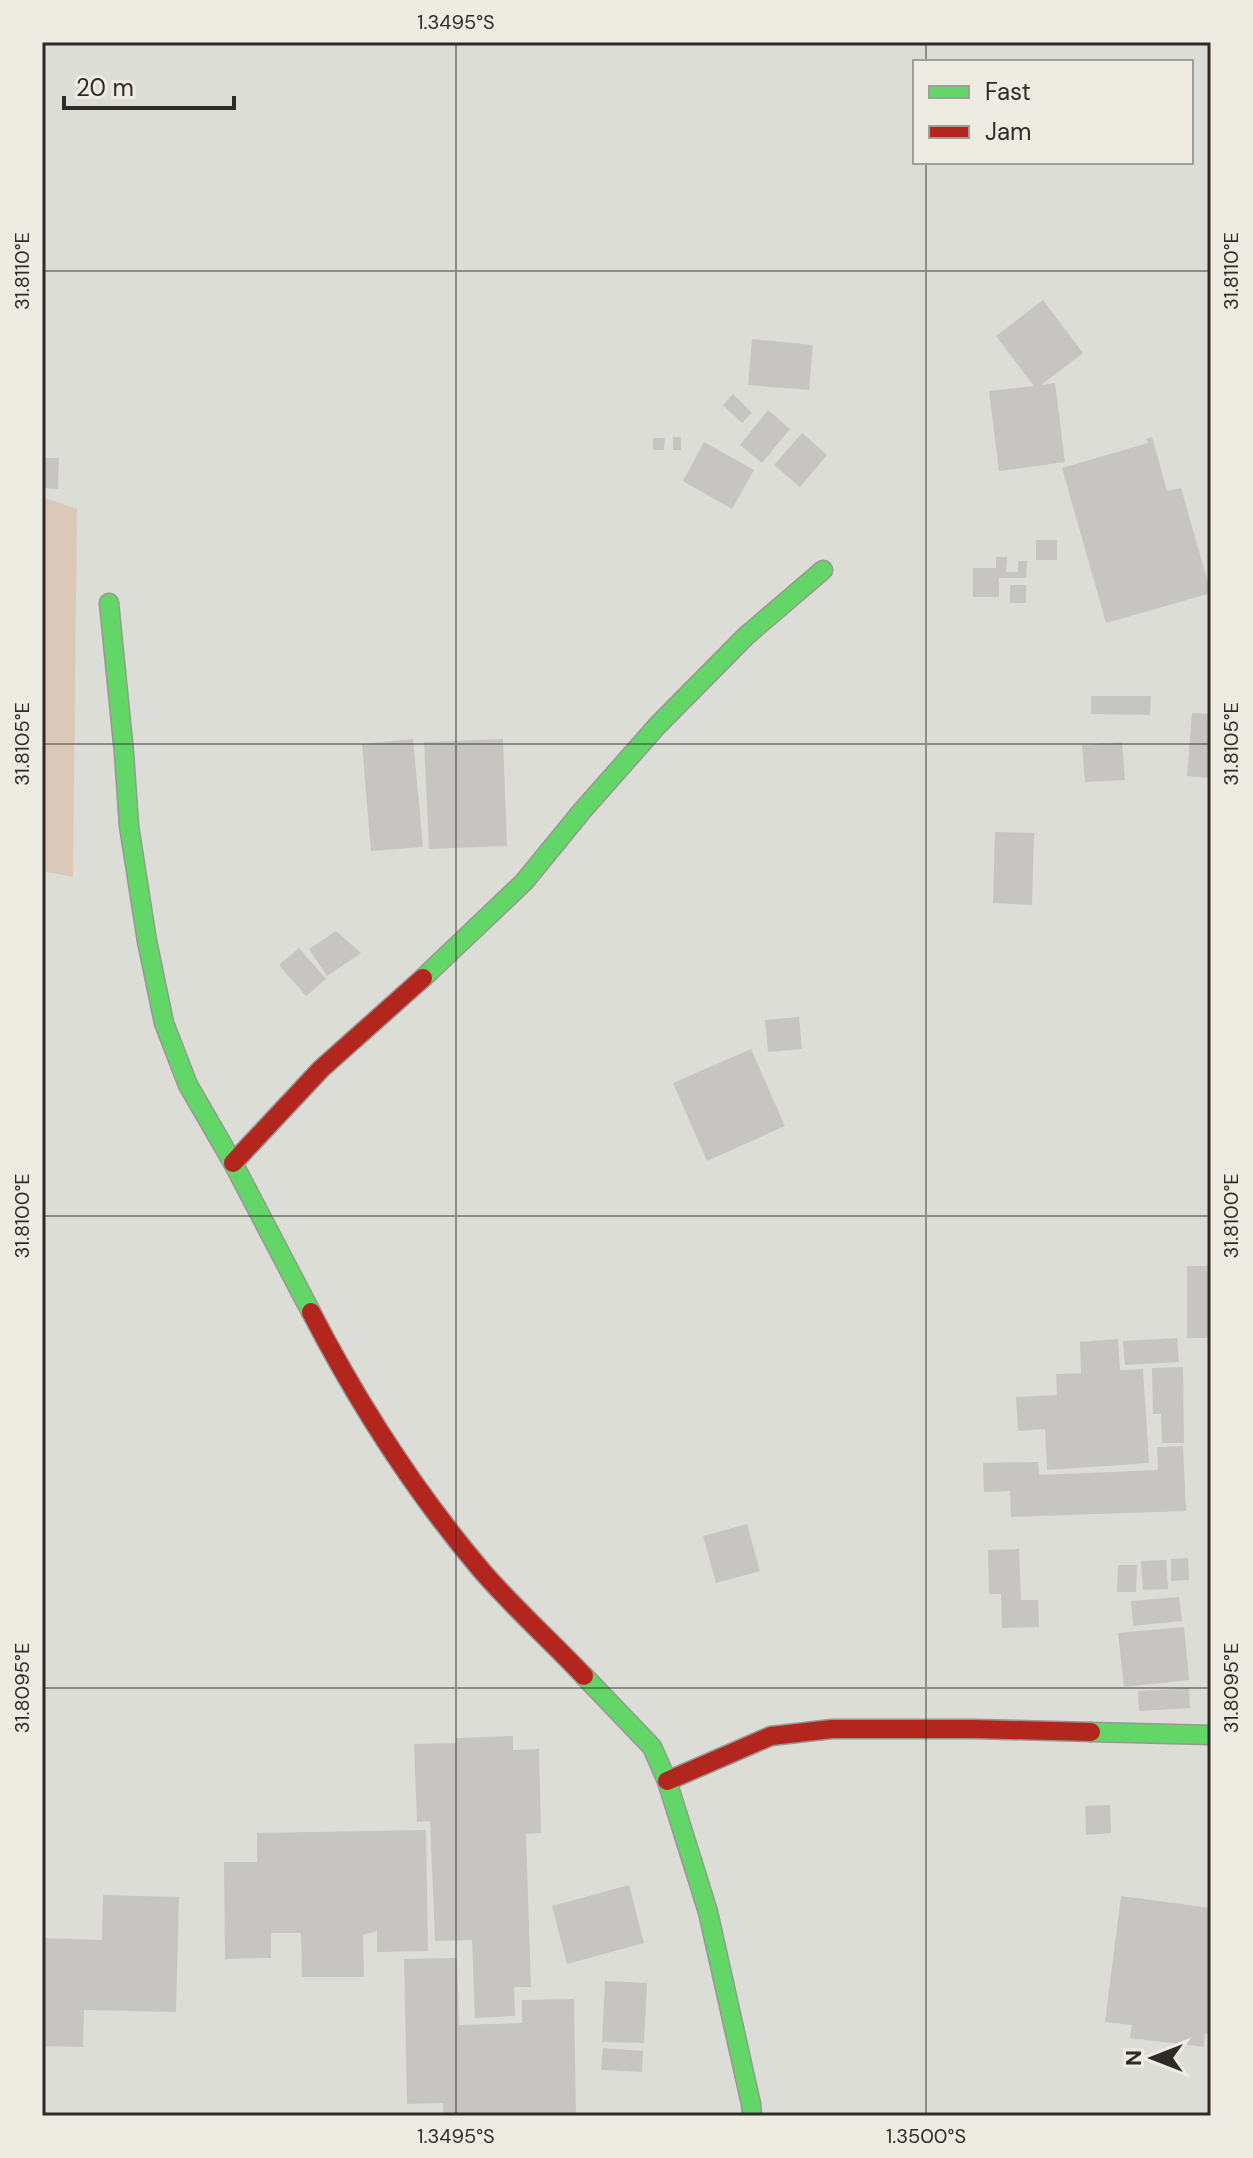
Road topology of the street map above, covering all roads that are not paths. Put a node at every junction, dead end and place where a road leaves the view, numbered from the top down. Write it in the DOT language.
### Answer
graph roads {
  1 [pos="823,570"];
  2 [pos="109,603"];
  3 [pos="233,1163"];
  4 [pos="1211,1735"];
  5 [pos="667,1781"];
  6 [pos="752,2116"];
  1 -- 3 [label="street"];
  2 -- 3 [label="street"];
  3 -- 5 [label="street"];
  4 -- 5 [label="street"];
  5 -- 6 [label="street"];
}
